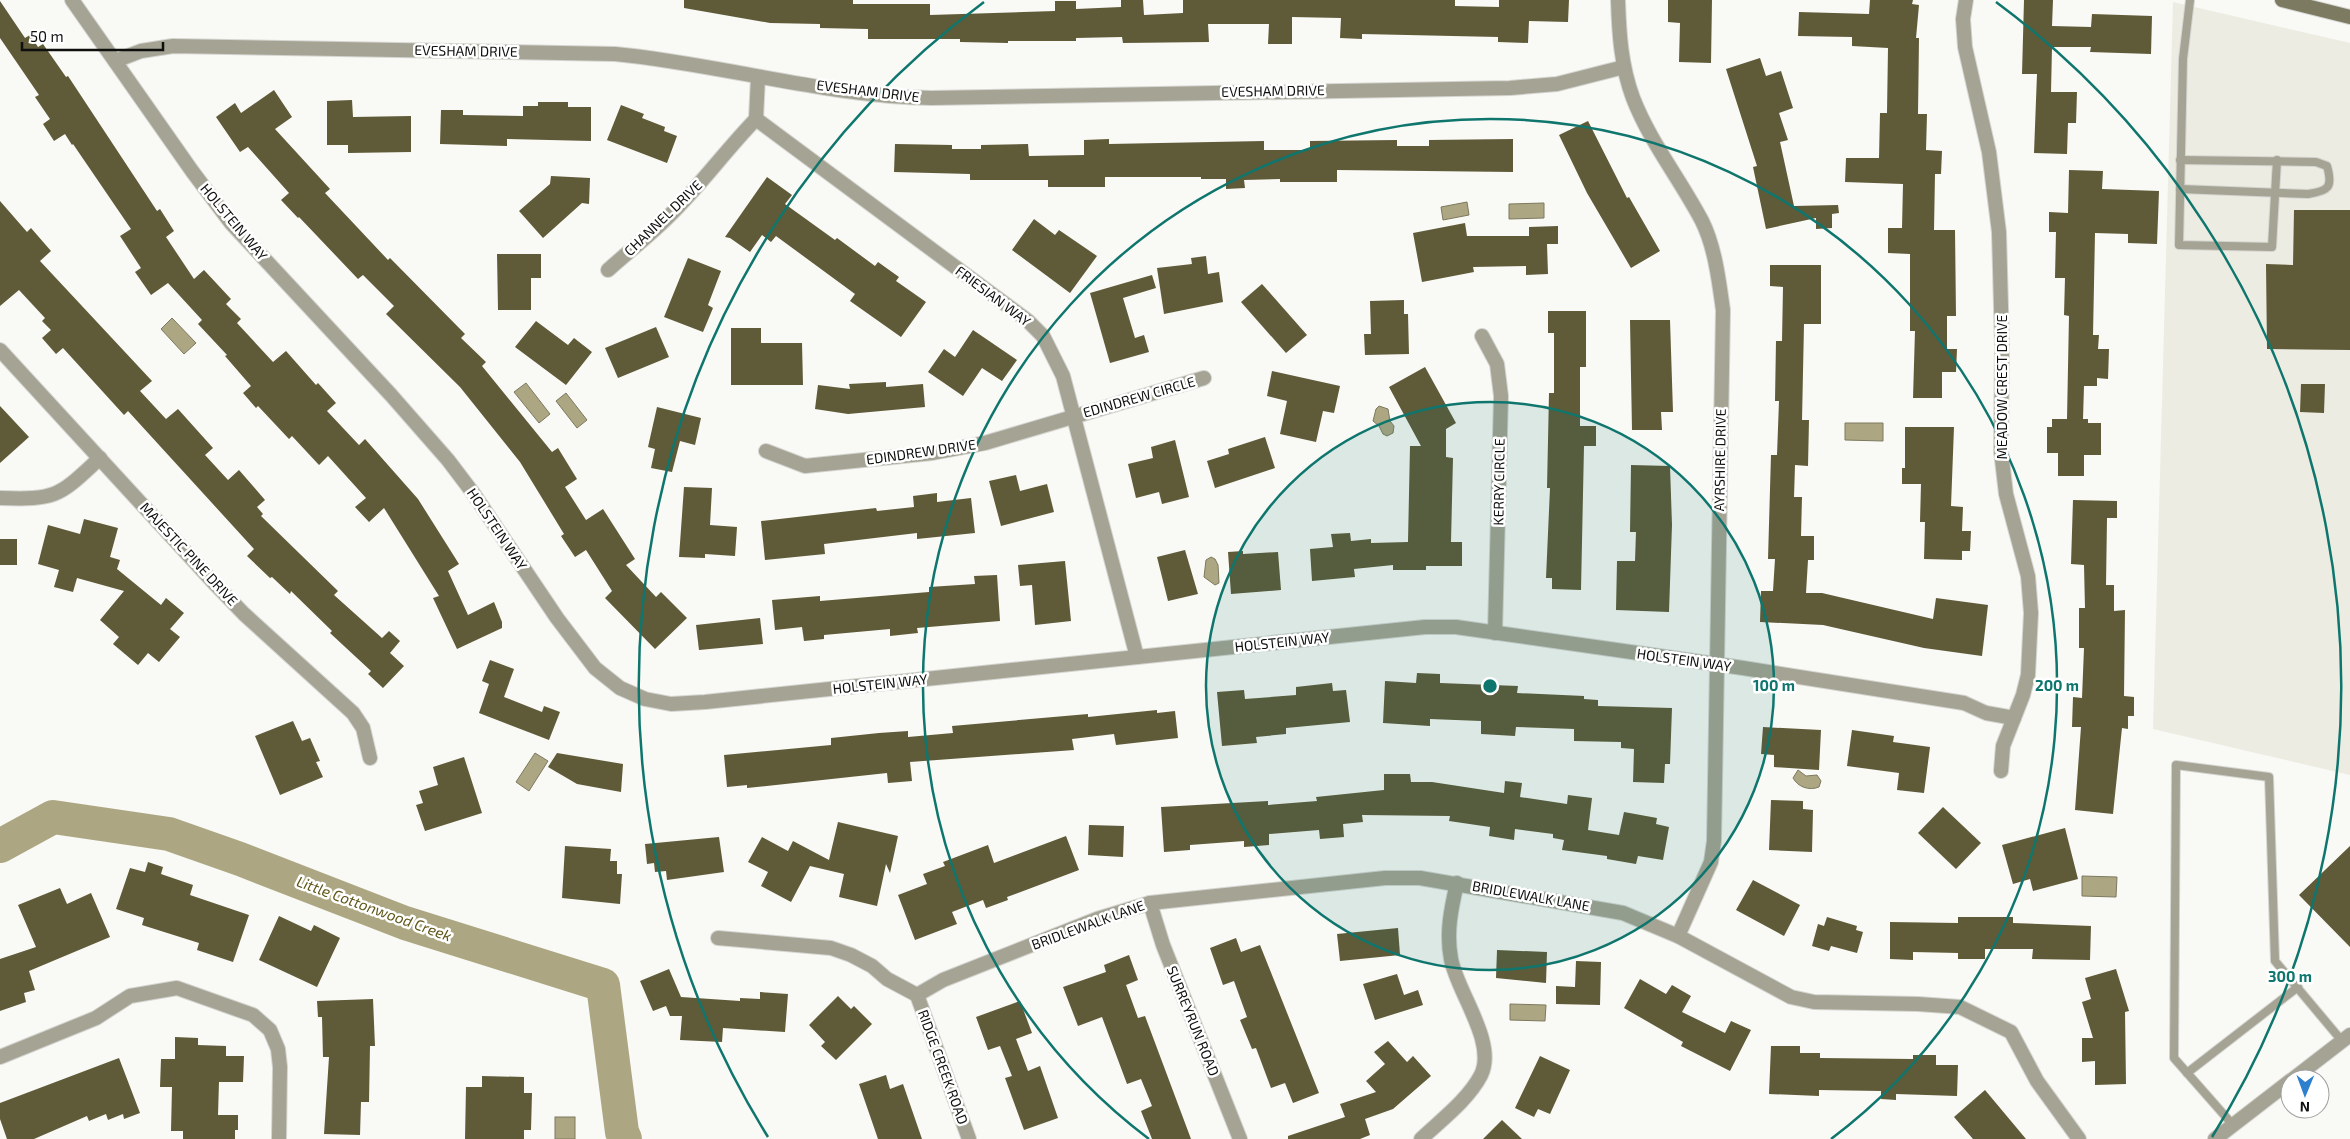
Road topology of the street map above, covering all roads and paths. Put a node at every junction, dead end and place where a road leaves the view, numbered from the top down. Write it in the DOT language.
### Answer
graph roads {
  1 [pos="72,0"];
  2 [pos="1618,0"];
  3 [pos="1966,0"];
  4 [pos="2190,0"];
  5 [pos="2282,0"];
  6 [pos="2350,17"];
  7 [pos="115,61"];
  8 [pos="1624,67"];
  9 [pos="758,77"];
  10 [pos="756,119"];
  11 [pos="2180,160"];
  12 [pos="2277,160"];
  13 [pos="2180,189"];
  14 [pos="2275,192"];
  15 [pos="608,270"];
  16 [pos="1482,336"];
  17 [pos="0,350"];
  18 [pos="1204,378"];
  19 [pos="1074,416"];
  20 [pos="766,451"];
  21 [pos="100,458"];
  22 [pos="0,498"];
  23 [pos="1495,632"];
  24 [pos="1137,657"];
  25 [pos="1716,665"];
  26 [pos="2014,718"];
  27 [pos="370,758"];
  28 [pos="2001,770"];
  29 [pos="1457,883"];
  30 [pos="1150,902"];
  31 [pos="1678,936"];
  32 [pos="718,938"];
  33 [pos="2298,988"];
  34 [pos="917,995"];
  35 [pos="2346,1038"];
  36 [pos="0,1057"];
  37 [pos="2305,1069"];
  38 [pos="2187,1073"];
  39 [pos="2280,1089"];
  40 [pos="2233,1125"];
  41 [pos="280,1139"];
  42 [pos="969,1139"];
  43 [pos="1240,1139"];
  44 [pos="1421,1139"];
  45 [pos="2079,1139"];
  46 [pos="2215,1139"];
  1 -- 7 [label="street, HOLSTEIN WAY"];
  2 -- 8 [label="street, AYRSHIRE DRIVE"];
  3 -- 26 [label="street, MEADOW CREST DRIVE"];
  4 -- 11 [label="lane"];
  5 -- 6 [label="main road"];
  7 -- 9 [label="street, EVESHAM DRIVE"];
  7 -- 24 [label="street, HOLSTEIN WAY"];
  8 -- 9 [label="street, EVESHAM DRIVE"];
  8 -- 25 [label="street, AYRSHIRE DRIVE"];
  9 -- 10 [label="street"];
  10 -- 15 [label="street, CHANNEL DRIVE"];
  10 -- 19 [label="street, FRIESIAN WAY"];
  11 -- 12 [label="lane"];
  11 -- 13 [label="lane"];
  12 -- 14 [label="lane"];
  12 -- 14 [label="lane"];
  13 -- 14 [label="lane"];
  13 -- 14 [label="lane"];
  16 -- 23 [label="street, KERRY CIRCLE"];
  17 -- 21 [label="street, MAJESTIC PINE DRIVE"];
  18 -- 19 [label="street, EDINDREW CIRCLE"];
  19 -- 20 [label="street, EDINDREW DRIVE"];
  19 -- 24 [label="street, FRIESIAN WAY"];
  21 -- 22 [label="street"];
  21 -- 27 [label="street, MAJESTIC PINE DRIVE"];
  23 -- 24 [label="street, HOLSTEIN WAY"];
  23 -- 25 [label="street, HOLSTEIN WAY"];
  25 -- 26 [label="street, HOLSTEIN WAY"];
  25 -- 31 [label="street, AYRSHIRE DRIVE"];
  26 -- 28 [label="street, MEADOW CREST DRIVE"];
  29 -- 30 [label="street, BRIDLEWALK LANE"];
  29 -- 31 [label="street, BRIDLEWALK LANE"];
  29 -- 44 [label="street"];
  30 -- 34 [label="street, BRIDLEWALK LANE"];
  30 -- 43 [label="street, SURREYRUN ROAD"];
  31 -- 45 [label="street, BRIDLEWALK LANE"];
  32 -- 34 [label="street"];
  33 -- 35 [label="lane"];
  33 -- 38 [label="lane"];
  33 -- 38 [label="lane"];
  34 -- 42 [label="street, RIDGE CREEK ROAD"];
  35 -- 37 [label="street"];
  36 -- 41 [label="street"];
  38 -- 40 [label="lane"];
  39 -- 40 [label="street"];
  40 -- 46 [label="street"];
}
